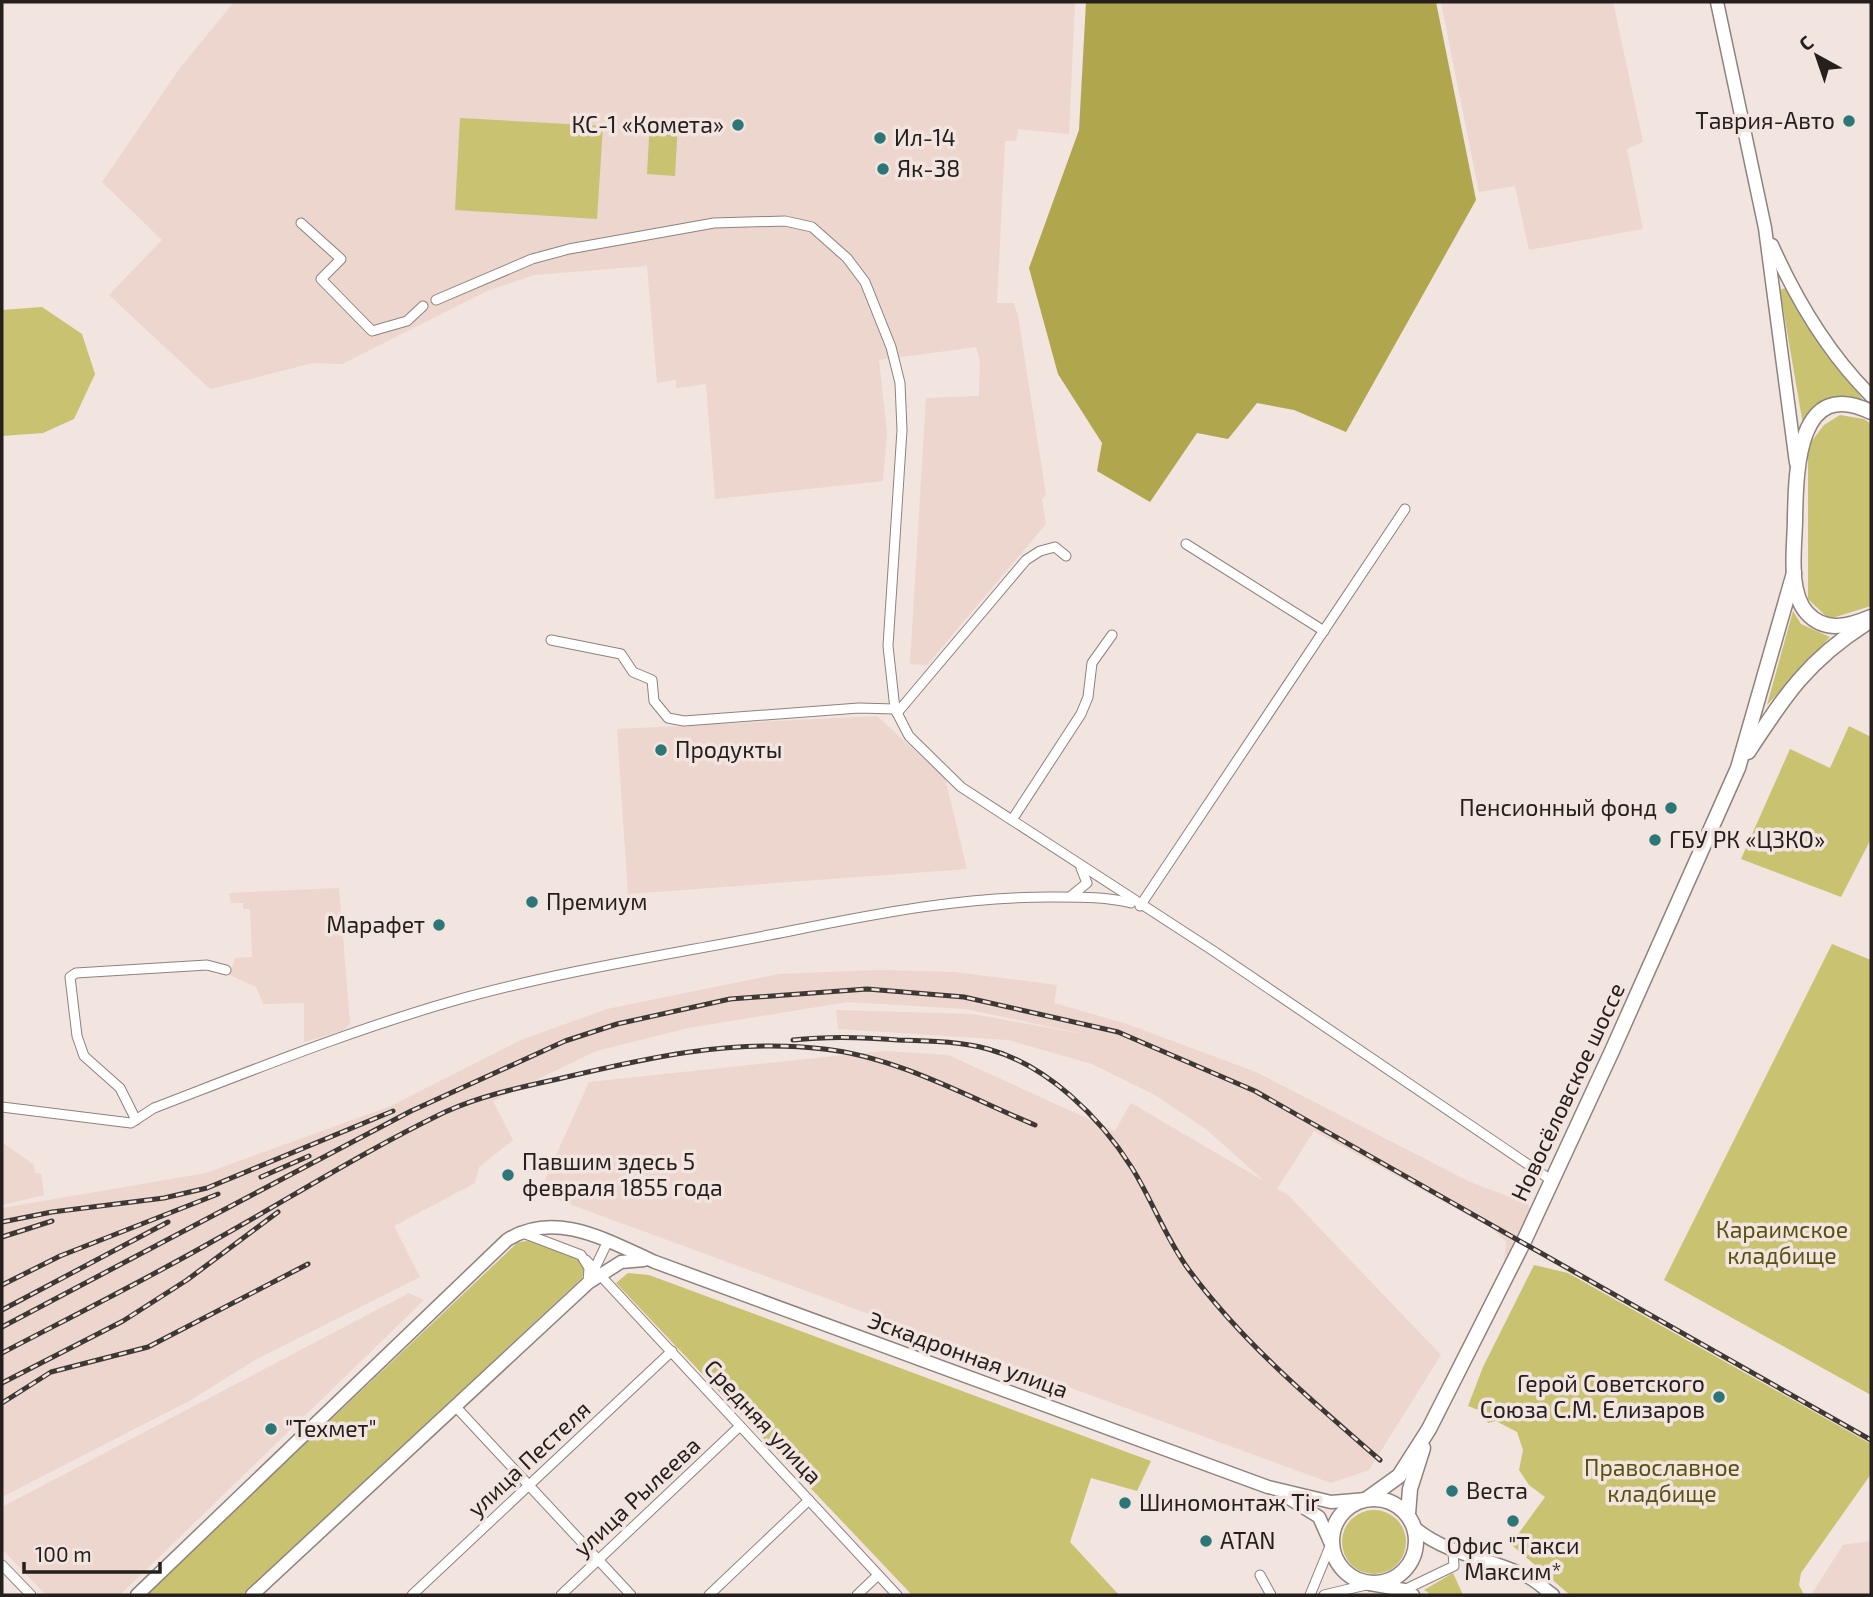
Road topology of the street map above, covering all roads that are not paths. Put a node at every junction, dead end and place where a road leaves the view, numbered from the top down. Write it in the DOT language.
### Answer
graph roads {
  1 [pos="1717,2"];
  2 [pos="301,223"];
  3 [pos="1765,228"];
  4 [pos="436,300"];
  5 [pos="423,306"];
  6 [pos="1871,396"];
  7 [pos="1871,412"];
  8 [pos="1797,465"];
  9 [pos="1405,509"];
  10 [pos="1186,544"];
  11 [pos="1066,556"];
  12 [pos="1794,573"];
  13 [pos="1871,619"];
  14 [pos="1324,631"];
  15 [pos="1112,635"];
  16 [pos="551,640"];
  17 [pos="896,711"];
  18 [pos="1738,768"];
  19 [pos="1012,820"];
  20 [pos="1077,862"];
  21 [pos="1069,897"];
  22 [pos="1140,906"];
  23 [pos="226,970"];
  24 [pos="2,1107"];
  25 [pos="135,1120"];
  26 [pos="1551,1180"];
  27 [pos="519,1232"];
  28 [pos="608,1241"];
  29 [pos="586,1260"];
  30 [pos="654,1262"];
  31 [pos="598,1272"];
  32 [pos="588,1283"];
  33 [pos="672,1351"];
  34 [pos="456,1407"];
  35 [pos="740,1426"];
  36 [pos="1429,1429"];
  37 [pos="529,1486"];
  38 [pos="1268,1487"];
  39 [pos="1367,1499"];
  40 [pos="809,1500"];
  41 [pos="1408,1514"];
  42 [pos="1416,1529"];
  43 [pos="1331,1544"];
  44 [pos="1453,1552"];
  45 [pos="598,1560"];
  46 [pos="2,1565"];
  47 [pos="878,1575"];
  48 [pos="1261,1575"];
  49 [pos="1370,1584"];
  50 [pos="1409,1593"];
  51 [pos="31,1595"];
  52 [pos="137,1595"];
  53 [pos="252,1595"];
  54 [pos="412,1595"];
  55 [pos="561,1595"];
  56 [pos="631,1595"];
  57 [pos="709,1595"];
  58 [pos="857,1595"];
  59 [pos="897,1595"];
  60 [pos="1270,1595"];
  61 [pos="1310,1595"];
  62 [pos="1324,1595"];
  63 [pos="1553,1595"];
  1 -- 3 [label="main road"];
  2 -- 5 [label="street"];
  3 -- 6 [label="main road"];
  3 -- 8 [label="main road"];
  4 -- 17 [label="street"];
  7 -- 8 [label="main road"];
  8 -- 12 [label="main road"];
  9 -- 14 [label="street"];
  10 -- 14 [label="street"];
  11 -- 17 [label="street"];
  12 -- 13 [label="main road"];
  12 -- 18 [label="main road, Новосёловское шоссе"];
  13 -- 18 [label="main road, Новосёловское шоссе"];
  14 -- 22 [label="street"];
  15 -- 19 [label="street"];
  16 -- 17 [label="street"];
  17 -- 19 [label="street"];
  18 -- 26 [label="main road, Новосёловское шоссе"];
  19 -- 20 [label="street"];
  20 -- 21 [label="street"];
  20 -- 22 [label="street"];
  21 -- 22 [label="street"];
  21 -- 25 [label="street"];
  22 -- 26 [label="street"];
  23 -- 25 [label="street"];
  24 -- 25 [label="street"];
  26 -- 36 [label="main road, Новосёловское шоссе"];
  27 -- 28 [label="main road, Эскадронная улица"];
  27 -- 29 [label="street, Средняя улица"];
  27 -- 52 [label="main road"];
  28 -- 30 [label="main road, Эскадронная улица"];
  28 -- 31 [label="street"];
  29 -- 31 [label="street, Средняя улица"];
  29 -- 32 [label="street"];
  30 -- 31 [label="main road"];
  30 -- 38 [label="main road, Эскадронная улица"];
  31 -- 32 [label="main road"];
  31 -- 33 [label="street, Средняя улица"];
  32 -- 34 [label="main road"];
  33 -- 35 [label="street, Средняя улица"];
  33 -- 37 [label="street, улица Пестеля"];
  34 -- 37 [label="street"];
  34 -- 53 [label="main road"];
  35 -- 40 [label="street, Средняя улица"];
  35 -- 45 [label="street, улица Рылеева"];
  36 -- 39 [label="main road, Новосёловское шоссе"];
  36 -- 41 [label="main road, Новосёловское шоссе"];
  37 -- 45 [label="street"];
  37 -- 54 [label="street, улица Пестеля"];
  38 -- 39 [label="main road"];
  38 -- 43 [label="main road"];
  39 -- 41 [label="main road"];
  39 -- 43 [label="main road"];
  40 -- 47 [label="street, Средняя улица"];
  40 -- 57 [label="street"];
  41 -- 42 [label="main road"];
  42 -- 44 [label="main road"];
  42 -- 49 [label="main road"];
  43 -- 49 [label="main road"];
  43 -- 61 [label="street"];
  44 -- 50 [label="street"];
  44 -- 63 [label="main road"];
  45 -- 55 [label="street, улица Рылеева"];
  45 -- 56 [label="street"];
  46 -- 51 [label="street"];
  47 -- 58 [label="street"];
  47 -- 59 [label="street, Средняя улица"];
  48 -- 60 [label="street"];
  49 -- 50 [label="main road"];
  49 -- 62 [label="street"];
}
